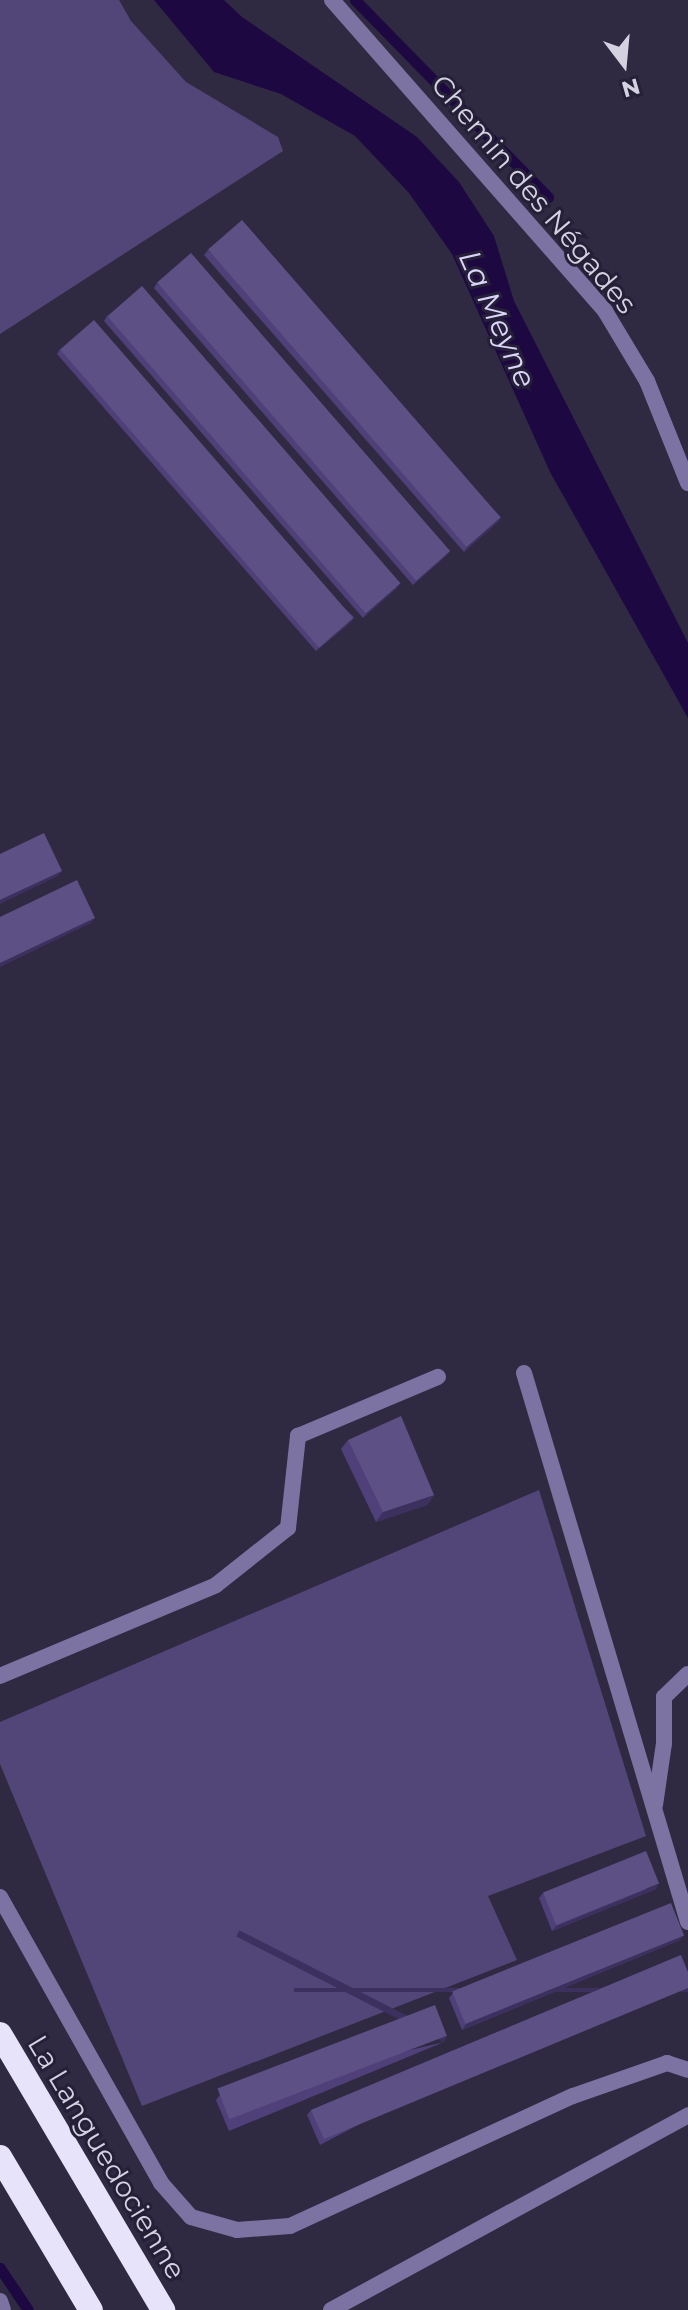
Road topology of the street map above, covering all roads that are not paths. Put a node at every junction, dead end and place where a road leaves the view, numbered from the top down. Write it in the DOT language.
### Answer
graph roads {
  1 [pos="332,0"];
  2 [pos="688,483"];
  3 [pos="524,1373"];
  4 [pos="438,1377"];
  5 [pos="688,1674"];
  6 [pos="0,1676"];
  7 [pos="655,1810"];
  8 [pos="0,1897"];
  9 [pos="688,1922"];
  10 [pos="0,2034"];
  11 [pos="688,2070"];
  12 [pos="688,2115"];
  13 [pos="0,2157"];
  14 [pos="0,2301"];
  15 [pos="3,2310"];
  16 [pos="91,2310"];
  17 [pos="163,2310"];
  18 [pos="331,2310"];
  1 -- 2 [label="street, Chemin des Négades"];
  3 -- 7 [label="street"];
  4 -- 6 [label="street"];
  5 -- 7 [label="street"];
  7 -- 9 [label="street"];
  8 -- 11 [label="street"];
  10 -- 17 [label="highway, La Languedocienne"];
  12 -- 18 [label="street"];
  13 -- 16 [label="highway"];
  14 -- 15 [label="street"];
}
